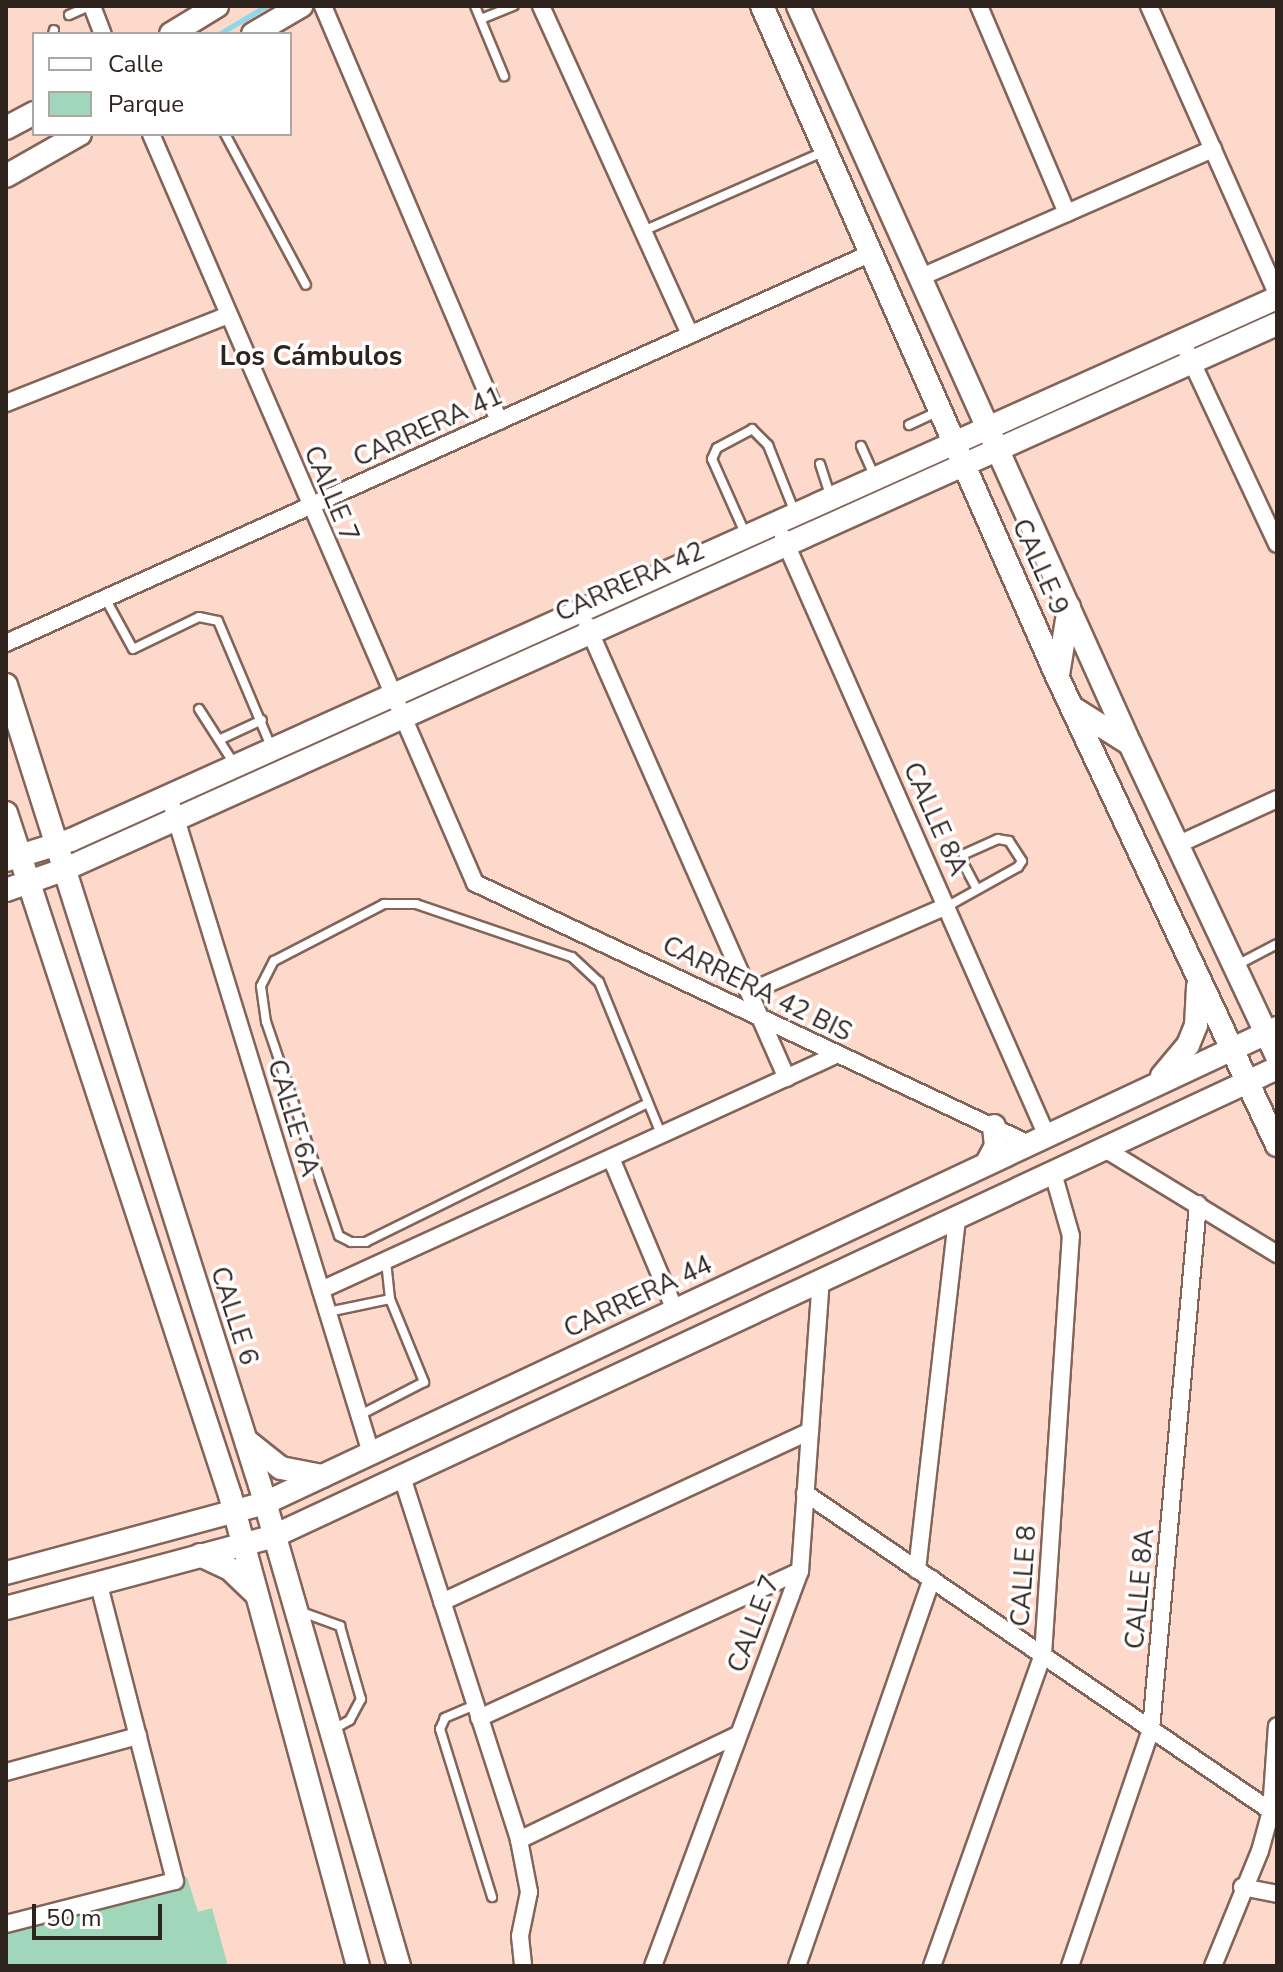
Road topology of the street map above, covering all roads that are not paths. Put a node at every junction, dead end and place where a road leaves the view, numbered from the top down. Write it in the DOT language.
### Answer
graph roads {
  1 [pos="91,6"];
  2 [pos="217,6"];
  3 [pos="301,6"];
  4 [pos="323,6"];
  5 [pos="475,6"];
  6 [pos="513,6"];
  7 [pos="541,6"];
  8 [pos="762,6"];
  9 [pos="798,6"];
  10 [pos="979,6"];
  11 [pos="1149,6"];
  12 [pos="69,15"];
  13 [pos="481,19"];
  14 [pos="102,32"];
  15 [pos="174,32"];
  16 [pos="256,32"];
  17 [pos="504,76"];
  18 [pos="32,112"];
  19 [pos="6,128"];
  20 [pos="76,136"];
  21 [pos="152,136"];
  22 [pos="226,136"];
  23 [pos="1213,149"];
  24 [pos="825,151"];
  25 [pos="6,176"];
  26 [pos="1067,213"];
  27 [pos="643,231"];
  28 [pos="869,254"];
  29 [pos="921,277"];
  30 [pos="306,285"];
  31 [pos="1277,296"];
  32 [pos="228,315"];
  33 [pos="1277,324"];
  34 [pos="690,335"];
  35 [pos="1182,341"];
  36 [pos="1192,362"];
  37 [pos="6,403"];
  38 [pos="941,410"];
  39 [pos="499,421"];
  40 [pos="909,425"];
  41 [pos="988,427"];
  42 [pos="862,445"];
  43 [pos="998,448"];
  44 [pos="959,452"];
  45 [pos="820,464"];
  46 [pos="875,478"];
  47 [pos="831,498"];
  48 [pos="310,506"];
  49 [pos="786,526"];
  50 [pos="746,536"];
  51 [pos="1277,544"];
  52 [pos="105,598"];
  53 [pos="1069,607"];
  54 [pos="585,621"];
  55 [pos="6,643"];
  56 [pos="1057,676"];
  57 [pos="6,685"];
  58 [pos="396,706"];
  59 [pos="1073,708"];
  60 [pos="199,709"];
  61 [pos="262,720"];
  62 [pos="221,739"];
  63 [pos="1130,744"];
  64 [pos="272,750"];
  65 [pos="236,766"];
  66 [pos="1277,799"];
  67 [pos="172,806"];
  68 [pos="6,813"];
  69 [pos="1177,845"];
  70 [pos="56,846"];
  71 [pos="12,858"];
  72 [pos="63,870"];
  73 [pos="468,874"];
  74 [pos="28,883"];
  75 [pos="977,889"];
  76 [pos="6,890"];
  77 [pos="947,906"];
  78 [pos="1277,944"];
  79 [pos="1234,967"];
  80 [pos="1198,981"];
  81 [pos="749,992"];
  82 [pos="759,1015"];
  83 [pos="1271,1030"];
  84 [pos="1230,1050"];
  85 [pos="838,1054"];
  86 [pos="1277,1056"];
  87 [pos="1277,1068"];
  88 [pos="787,1078"];
  89 [pos="1246,1083"];
  90 [pos="1143,1090"];
  91 [pos="648,1103"];
  92 [pos="994,1126"];
  93 [pos="661,1135"];
  94 [pos="1038,1140"];
  95 [pos="1277,1145"];
  96 [pos="1105,1149"];
  97 [pos="611,1158"];
  98 [pos="987,1163"];
  99 [pos="1053,1173"];
  100 [pos="1198,1204"];
  101 [pos="957,1218"];
  102 [pos="854,1226"];
  103 [pos="904,1243"];
  104 [pos="1277,1254"];
  105 [pos="386,1261"];
  106 [pos="821,1281"];
  107 [pos="321,1290"];
  108 [pos="390,1299"];
  109 [pos="675,1310"];
  110 [pos="328,1312"];
  111 [pos="620,1375"];
  112 [pos="359,1416"];
  113 [pos="810,1431"];
  114 [pos="244,1437"];
  115 [pos="371,1453"];
  116 [pos="322,1476"];
  117 [pos="402,1477"];
  118 [pos="805,1493"];
  119 [pos="265,1503"];
  120 [pos="234,1513"];
  121 [pos="274,1536"];
  122 [pos="244,1546"];
  123 [pos="200,1555"];
  124 [pos="8,1566"];
  125 [pos="800,1571"];
  126 [pos="924,1574"];
  127 [pos="99,1584"];
  128 [pos="259,1597"];
  129 [pos="442,1602"];
  130 [pos="6,1608"];
  131 [pos="296,1611"];
  132 [pos="1043,1655"];
  133 [pos="477,1711"];
  134 [pos="1277,1726"];
  135 [pos="1151,1729"];
  136 [pos="330,1731"];
  137 [pos="737,1735"];
  138 [pos="138,1736"];
  139 [pos="6,1772"];
  140 [pos="1271,1811"];
  141 [pos="519,1840"];
  142 [pos="1242,1887"];
  143 [pos="1277,1894"];
  144 [pos="492,1897"];
  145 [pos="6,1924"];
  146 [pos="358,1966"];
  147 [pos="399,1966"];
  148 [pos="523,1966"];
  149 [pos="653,1966"];
  150 [pos="797,1966"];
  151 [pos="932,1966"];
  152 [pos="1070,1966"];
  153 [pos="1213,1966"];
  1 -- 12 [label="lane"];
  1 -- 14 [label="street"];
  2 -- 15 [label="main road"];
  3 -- 16 [label="main road"];
  4 -- 39 [label="street"];
  5 -- 13 [label="lane"];
  6 -- 13 [label="lane"];
  7 -- 27 [label="street"];
  8 -- 24 [label="main road, CALLE 9"];
  9 -- 29 [label="main road, CALLE 9"];
  10 -- 26 [label="street"];
  11 -- 23 [label="street"];
  13 -- 17 [label="lane"];
  18 -- 19 [label="main road"];
  20 -- 25 [label="main road"];
  21 -- 32 [label="street, CALLE 7"];
  22 -- 30 [label="lane"];
  23 -- 26 [label="street"];
  23 -- 31 [label="street"];
  24 -- 27 [label="lane"];
  24 -- 28 [label="main road, CALLE 9"];
  26 -- 29 [label="street"];
  27 -- 34 [label="street"];
  28 -- 34 [label="street, CARRERA 41"];
  28 -- 38 [label="main road, CALLE 9"];
  29 -- 41 [label="main road, CALLE 9"];
  31 -- 35 [label="main road, CARRERA 42"];
  32 -- 37 [label="street"];
  32 -- 48 [label="street, CALLE 7"];
  33 -- 36 [label="main road, CARRERA 42"];
  34 -- 39 [label="street, CARRERA 41"];
  35 -- 36 [label="street"];
  35 -- 41 [label="main road, CARRERA 42"];
  36 -- 43 [label="main road, CARRERA 42"];
  36 -- 51 [label="street"];
  38 -- 40 [label="lane"];
  38 -- 44 [label="main road, CALLE 9"];
  39 -- 48 [label="street, CARRERA 41"];
  41 -- 43 [label="main road, CALLE 9"];
  41 -- 44 [label="main road, CARRERA 42"];
  42 -- 46 [label="lane"];
  43 -- 44 [label="main road, CARRERA 42"];
  43 -- 53 [label="main road, CALLE 9"];
  44 -- 46 [label="main road, CARRERA 42"];
  44 -- 49 [label="main road, CARRERA 42"];
  44 -- 56 [label="main road, CALLE 9"];
  45 -- 47 [label="lane"];
  46 -- 47 [label="main road, CARRERA 42"];
  47 -- 49 [label="main road, CARRERA 42"];
  48 -- 52 [label="street, CARRERA 41"];
  48 -- 58 [label="street, CALLE 7"];
  49 -- 50 [label="main road, CARRERA 42"];
  49 -- 50 [label="lane"];
  49 -- 54 [label="main road, CARRERA 42"];
  49 -- 77 [label="street, CALLE 8A"];
  50 -- 54 [label="main road, CARRERA 42"];
  52 -- 55 [label="street, CARRERA 41"];
  52 -- 61 [label="lane"];
  53 -- 56 [label="main road"];
  53 -- 63 [label="main road, CALLE 9"];
  54 -- 58 [label="main road, CARRERA 42"];
  54 -- 81 [label="street"];
  56 -- 59 [label="main road, CALLE 9"];
  57 -- 70 [label="main road, CALLE 6"];
  58 -- 64 [label="main road, CARRERA 42"];
  58 -- 67 [label="main road, CARRERA 42"];
  58 -- 73 [label="street, CALLE 7"];
  59 -- 63 [label="main road"];
  59 -- 80 [label="main road, CALLE 9"];
  60 -- 62 [label="lane"];
  61 -- 62 [label="lane"];
  61 -- 64 [label="lane"];
  62 -- 65 [label="lane"];
  63 -- 69 [label="main road, CALLE 9"];
  64 -- 65 [label="main road, CARRERA 42"];
  65 -- 67 [label="main road, CARRERA 42"];
  66 -- 69 [label="street"];
  67 -- 70 [label="main road, CARRERA 42"];
  67 -- 72 [label="main road, CARRERA 42"];
  67 -- 107 [label="street, CALLE 6A"];
  68 -- 71 [label="main road"];
  69 -- 79 [label="main road, CALLE 9"];
  70 -- 71 [label="main road, CARRERA 42"];
  70 -- 72 [label="main road, CALLE 6"];
  71 -- 74 [label="main road"];
  72 -- 74 [label="main road, CARRERA 42"];
  72 -- 114 [label="main road, CALLE 6"];
  73 -- 82 [label="street, CARRERA 42 BIS"];
  74 -- 76 [label="main road, CARRERA 42"];
  74 -- 120 [label="main road"];
  75 -- 75 [label="lane"];
  75 -- 77 [label="lane"];
  77 -- 81 [label="street"];
  77 -- 94 [label="street, CALLE 8A"];
  78 -- 79 [label="lane"];
  79 -- 83 [label="main road, CALLE 9"];
  80 -- 84 [label="main road, CALLE 9"];
  80 -- 90 [label="main road"];
  81 -- 82 [label="street"];
  82 -- 85 [label="street, CARRERA 42 BIS"];
  82 -- 88 [label="street"];
  83 -- 84 [label="main road, CARRERA 44"];
  83 -- 86 [label="main road, CALLE 9"];
  84 -- 89 [label="main road, CALLE 9"];
  84 -- 90 [label="main road, CARRERA 44"];
  85 -- 88 [label="street"];
  85 -- 92 [label="street, CARRERA 42 BIS"];
  87 -- 89 [label="main road"];
  88 -- 93 [label="street"];
  89 -- 95 [label="main road, CALLE 9"];
  89 -- 96 [label="main road"];
  90 -- 94 [label="main road, CARRERA 44"];
  91 -- 91 [label="lane"];
  91 -- 93 [label="lane"];
  92 -- 94 [label="street, CARRERA 42 BIS"];
  92 -- 98 [label="main road"];
  93 -- 97 [label="street"];
  94 -- 98 [label="main road, CARRERA 44"];
  96 -- 99 [label="main road"];
  96 -- 100 [label="street"];
  97 -- 105 [label="street"];
  97 -- 109 [label="street"];
  98 -- 102 [label="main road, CARRERA 44"];
  99 -- 101 [label="main road"];
  99 -- 132 [label="street, CALLE 8"];
  100 -- 104 [label="street"];
  100 -- 135 [label="street, CALLE 8A"];
  101 -- 103 [label="main road"];
  101 -- 126 [label="street"];
  102 -- 103 [label="main road"];
  102 -- 109 [label="main road, CARRERA 44"];
  103 -- 106 [label="main road"];
  105 -- 107 [label="street"];
  105 -- 108 [label="lane"];
  106 -- 111 [label="main road"];
  106 -- 113 [label="street, CALLE 7"];
  107 -- 110 [label="street, CALLE 6A"];
  108 -- 110 [label="lane"];
  108 -- 112 [label="lane"];
  109 -- 111 [label="main road"];
  109 -- 115 [label="main road, CARRERA 44"];
  110 -- 112 [label="street, CALLE 6A"];
  111 -- 117 [label="main road"];
  112 -- 115 [label="street, CALLE 6A"];
  113 -- 118 [label="street, CALLE 7"];
  113 -- 129 [label="street"];
  114 -- 116 [label="main road"];
  114 -- 119 [label="main road, CALLE 6"];
  115 -- 116 [label="main road, CARRERA 44"];
  116 -- 119 [label="main road, CARRERA 44"];
  117 -- 121 [label="main road"];
  117 -- 129 [label="street"];
  118 -- 125 [label="street, CALLE 7"];
  118 -- 126 [label="street"];
  119 -- 120 [label="main road, CARRERA 44"];
  119 -- 121 [label="main road, CALLE 6"];
  120 -- 122 [label="main road"];
  120 -- 124 [label="main road, CARRERA 44"];
  121 -- 122 [label="main road"];
  121 -- 131 [label="main road, CALLE 6"];
  122 -- 123 [label="main road"];
  122 -- 128 [label="main road"];
  123 -- 127 [label="main road"];
  123 -- 128 [label="main road"];
  125 -- 133 [label="street"];
  125 -- 137 [label="street, CALLE 7"];
  126 -- 132 [label="street"];
  126 -- 150 [label="street"];
  127 -- 130 [label="main road"];
  127 -- 138 [label="street"];
  128 -- 146 [label="main road"];
  129 -- 133 [label="street"];
  131 -- 136 [label="main road, CALLE 6"];
  131 -- 136 [label="lane"];
  132 -- 135 [label="street"];
  132 -- 151 [label="street, CALLE 8"];
  133 -- 141 [label="street"];
  133 -- 144 [label="lane"];
  134 -- 140 [label="street"];
  135 -- 140 [label="street"];
  135 -- 152 [label="street, CALLE 8A"];
  136 -- 147 [label="main road, CALLE 6"];
  137 -- 141 [label="street"];
  137 -- 149 [label="street, CALLE 7"];
  138 -- 139 [label="street"];
  138 -- 145 [label="street"];
  140 -- 142 [label="street"];
  141 -- 148 [label="street"];
  142 -- 143 [label="street"];
  142 -- 153 [label="street"];
}
